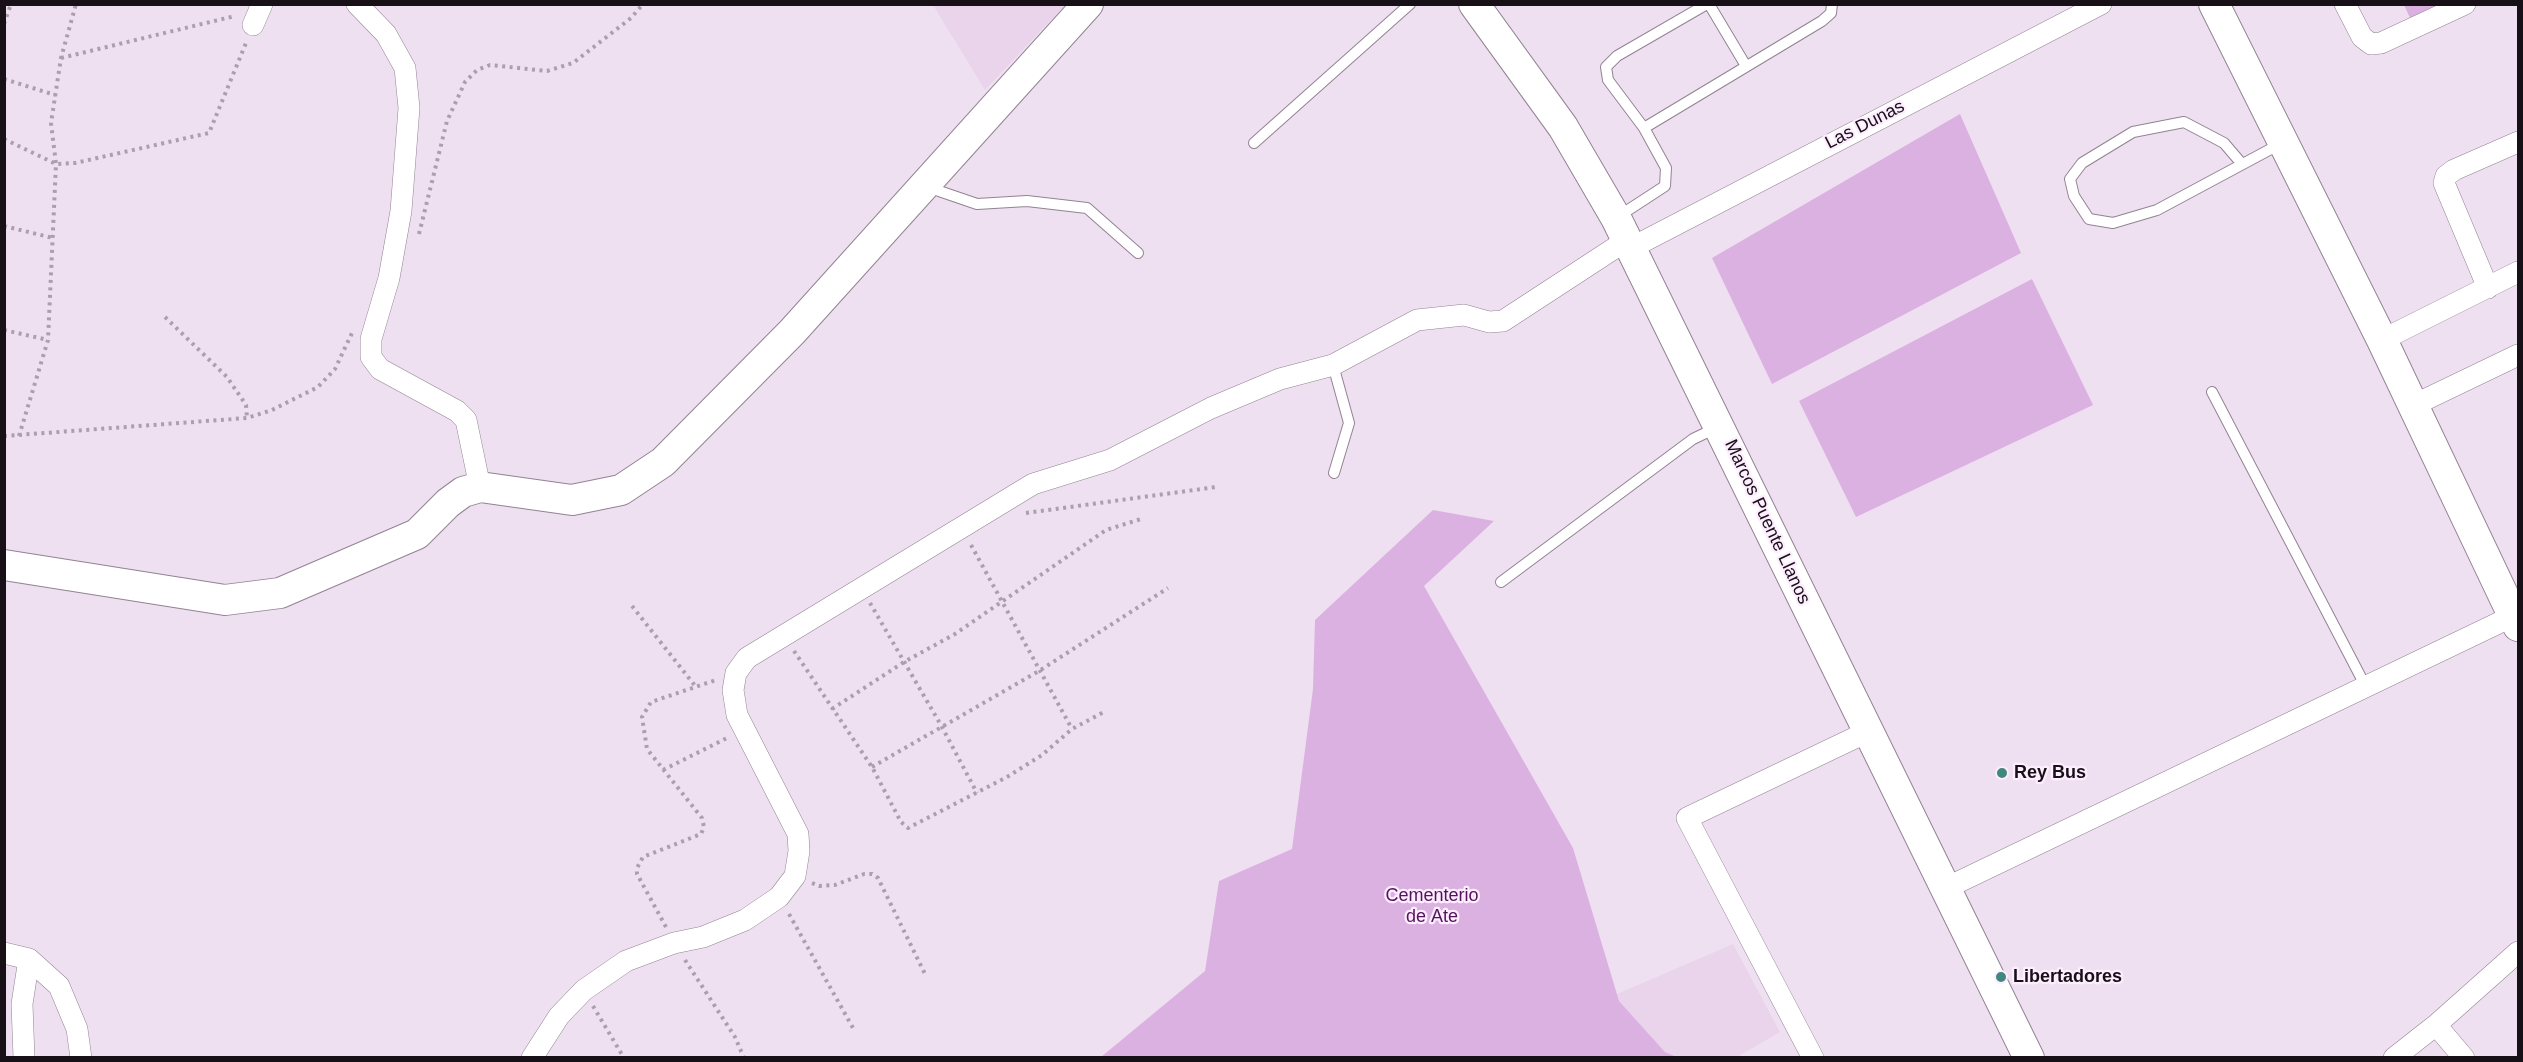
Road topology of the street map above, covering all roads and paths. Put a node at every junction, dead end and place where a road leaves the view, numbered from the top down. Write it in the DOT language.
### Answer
graph roads {
  1 [pos="11,4"];
  2 [pos="76,4"];
  3 [pos="357,4"];
  4 [pos="643,4"];
  5 [pos="1088,4"];
  6 [pos="1410,4"];
  7 [pos="1474,4"];
  8 [pos="1708,4"];
  9 [pos="1832,4"];
  10 [pos="2101,4"];
  11 [pos="2214,4"];
  12 [pos="2345,4"];
  13 [pos="2465,4"];
  14 [pos="258,13"];
  15 [pos="4,24"];
  16 [pos="61,58"];
  17 [pos="1746,66"];
  18 [pos="4,79"];
  19 [pos="55,95"];
  20 [pos="1644,128"];
  21 [pos="4,139"];
  22 [pos="2283,142"];
  23 [pos="2518,142"];
  24 [pos="1254,143"];
  25 [pos="56,164"];
  26 [pos="2242,164"];
  27 [pos="926,182"];
  28 [pos="4,226"];
  29 [pos="1625,235"];
  30 [pos="53,238"];
  31 [pos="417,244"];
  32 [pos="1138,253"];
  33 [pos="2518,273"];
  34 [pos="2488,288"];
  35 [pos="379,313"];
  36 [pos="165,317"];
  37 [pos="4,330"];
  38 [pos="48,340"];
  39 [pos="2382,340"];
  40 [pos="2518,355"];
  41 [pos="1333,365"];
  42 [pos="2212,392"];
  43 [pos="2414,405"];
  44 [pos="247,418"];
  45 [pos="1720,425"];
  46 [pos="4,436"];
  47 [pos="19,436"];
  48 [pos="1334,473"];
  49 [pos="480,487"];
  50 [pos="1216,487"];
  51 [pos="986,514"];
  52 [pos="1141,519"];
  53 [pos="962,528"];
  54 [pos="4,565"];
  55 [pos="1501,582"];
  56 [pos="1168,588"];
  57 [pos="862,590"];
  58 [pos="1002,603"];
  59 [pos="632,606"];
  60 [pos="2516,621"];
  61 [pos="783,636"];
  62 [pos="904,662"];
  63 [pos="1039,671"];
  64 [pos="736,673"];
  65 [pos="696,687"];
  66 [pos="2366,687"];
  67 [pos="832,709"];
  68 [pos="1104,712"];
  69 [pos="942,727"];
  70 [pos="1072,729"];
  71 [pos="744,730"];
  72 [pos="1867,732"];
  73 [pos="872,767"];
  74 [pos="663,770"];
  75 [pos="977,793"];
  76 [pos="795,876"];
  77 [pos="1944,889"];
  78 [pos="779,897"];
  79 [pos="674,943"];
  80 [pos="2518,952"];
  81 [pos="4,953"];
  82 [pos="29,959"];
  83 [pos="925,974"];
  84 [pos="584,990"];
  85 [pos="2436,1025"];
  86 [pos="853,1028"];
  87 [pos="24,1058"];
  88 [pos="81,1058"];
  89 [pos="532,1058"];
  90 [pos="624,1058"];
  91 [pos="744,1058"];
  92 [pos="1813,1058"];
  93 [pos="2029,1058"];
  94 [pos="2394,1058"];
  95 [pos="2464,1058"];
  1 -- 15 [label="path"];
  2 -- 16 [label="path"];
  3 -- 35 [label="street"];
  4 -- 31 [label="path"];
  5 -- 27 [label="street"];
  6 -- 24 [label="lane"];
  7 -- 29 [label="street, Marcos Puente Llanos"];
  8 -- 17 [label="lane"];
  8 -- 20 [label="lane"];
  9 -- 17 [label="lane"];
  10 -- 29 [label="street, Las Dunas"];
  11 -- 22 [label="street"];
  12 -- 13 [label="street"];
  14 -- 16 [label="path"];
  14 -- 25 [label="path"];
  16 -- 19 [label="path"];
  17 -- 20 [label="lane"];
  18 -- 19 [label="path"];
  19 -- 25 [label="path"];
  20 -- 29 [label="lane"];
  21 -- 25 [label="path"];
  22 -- 26 [label="lane"];
  22 -- 39 [label="street"];
  23 -- 34 [label="street"];
  25 -- 30 [label="path"];
  26 -- 26 [label="lane"];
  27 -- 32 [label="lane"];
  27 -- 49 [label="street"];
  28 -- 30 [label="path"];
  29 -- 41 [label="street, Las Dunas"];
  29 -- 45 [label="street, Marcos Puente Llanos"];
  30 -- 38 [label="path"];
  33 -- 34 [label="street"];
  34 -- 39 [label="street"];
  35 -- 44 [label="path"];
  35 -- 49 [label="street"];
  36 -- 44 [label="path"];
  37 -- 38 [label="path"];
  38 -- 47 [label="path"];
  39 -- 43 [label="street"];
  40 -- 43 [label="street"];
  41 -- 48 [label="lane"];
  41 -- 51 [label="street, Las Dunas"];
  42 -- 66 [label="lane"];
  43 -- 60 [label="street"];
  44 -- 47 [label="path"];
  45 -- 55 [label="lane"];
  45 -- 72 [label="street, Marcos Puente Llanos"];
  46 -- 47 [label="path"];
  49 -- 54 [label="street"];
  50 -- 51 [label="path"];
  51 -- 53 [label="street, Las Dunas"];
  52 -- 58 [label="path"];
  53 -- 57 [label="street, Las Dunas"];
  53 -- 58 [label="path"];
  56 -- 63 [label="path"];
  57 -- 61 [label="street, Las Dunas"];
  57 -- 62 [label="path"];
  58 -- 62 [label="path"];
  58 -- 63 [label="path"];
  59 -- 65 [label="path"];
  60 -- 66 [label="street"];
  61 -- 64 [label="street, Las Dunas"];
  61 -- 67 [label="path"];
  62 -- 67 [label="path"];
  62 -- 69 [label="path"];
  63 -- 69 [label="path"];
  63 -- 70 [label="path"];
  64 -- 65 [label="path"];
  64 -- 71 [label="street"];
  65 -- 74 [label="path"];
  66 -- 77 [label="street"];
  67 -- 73 [label="path"];
  68 -- 70 [label="path"];
  69 -- 73 [label="path"];
  69 -- 75 [label="path"];
  70 -- 75 [label="path"];
  71 -- 74 [label="path"];
  71 -- 76 [label="street"];
  72 -- 77 [label="street, Marcos Puente Llanos"];
  72 -- 92 [label="street"];
  73 -- 75 [label="path"];
  74 -- 79 [label="path"];
  76 -- 78 [label="street"];
  76 -- 83 [label="path"];
  77 -- 93 [label="street, Marcos Puente Llanos"];
  78 -- 79 [label="street"];
  78 -- 86 [label="path"];
  79 -- 84 [label="street"];
  79 -- 91 [label="path"];
  80 -- 85 [label="street"];
  81 -- 82 [label="street"];
  82 -- 87 [label="street"];
  82 -- 88 [label="street"];
  84 -- 89 [label="street"];
  84 -- 90 [label="path"];
  85 -- 94 [label="street"];
  85 -- 95 [label="street"];
}
